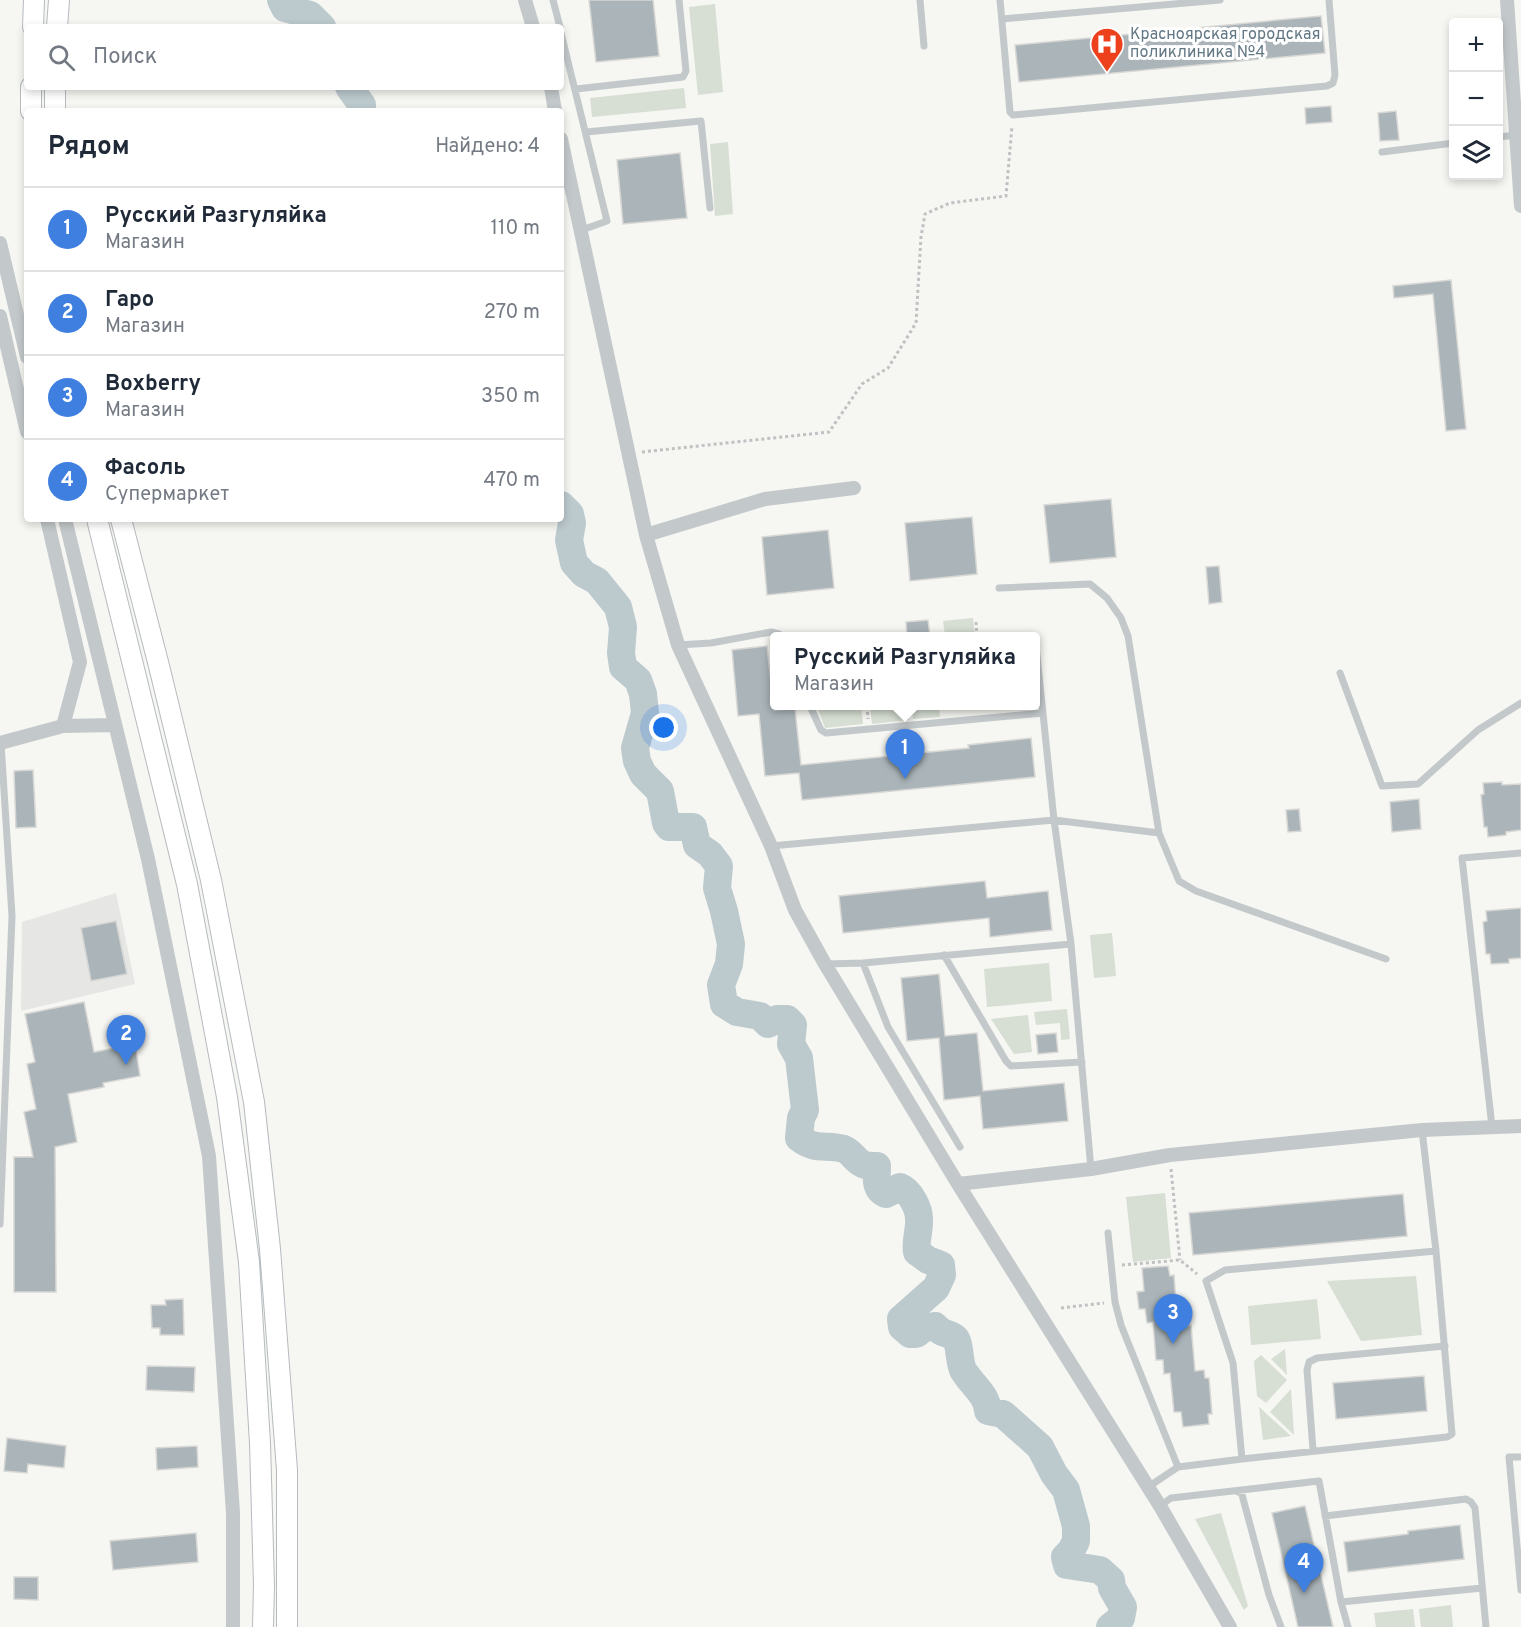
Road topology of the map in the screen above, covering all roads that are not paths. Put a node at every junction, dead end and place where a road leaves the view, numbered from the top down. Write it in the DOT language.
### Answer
graph roads {
  1 [pos="34,0"];
  2 [pos="59,0"];
  3 [pos="525,0"];
  4 [pos="553,0"];
  5 [pos="679,0"];
  6 [pos="920,0"];
  7 [pos="1000,0"];
  8 [pos="1220,0"];
  9 [pos="1329,0"];
  10 [pos="1507,0"];
  11 [pos="1002,19"];
  12 [pos="33,24"];
  13 [pos="57,24"];
  14 [pos="532,24"];
  15 [pos="559,24"];
  16 [pos="564,44"];
  17 [pos="1516,44"];
  18 [pos="924,46"];
  19 [pos="576,89"];
  20 [pos="31,90"];
  21 [pos="55,90"];
  22 [pos="552,90"];
  23 [pos="31,108"];
  24 [pos="55,108"];
  25 [pos="554,108"];
  26 [pos="586,132"];
  27 [pos="1517,135"];
  28 [pos="1503,136"];
  29 [pos="1449,144"];
  30 [pos="1382,152"];
  31 [pos="564,154"];
  32 [pos="1521,206"];
  33 [pos="710,208"];
  34 [pos="579,231"];
  35 [pos="0,243"];
  36 [pos="0,315"];
  37 [pos="24,344"];
  38 [pos="24,419"];
  39 [pos="854,488"];
  40 [pos="48,522"];
  41 [pos="66,522"];
  42 [pos="98,522"];
  43 [pos="122,522"];
  44 [pos="646,535"];
  45 [pos="999,588"];
  46 [pos="770,632"];
  47 [pos="678,645"];
  48 [pos="1340,674"];
  49 [pos="1040,684"];
  50 [pos="1521,703"];
  51 [pos="812,710"];
  52 [pos="1043,713"];
  53 [pos="114,725"];
  54 [pos="63,726"];
  55 [pos="0,743"];
  56 [pos="1054,820"];
  57 [pos="1159,833"];
  58 [pos="771,846"];
  59 [pos="1521,853"];
  60 [pos="1071,944"];
  61 [pos="944,955"];
  62 [pos="1386,958"];
  63 [pos="863,963"];
  64 [pos="825,964"];
  65 [pos="1082,1062"];
  66 [pos="1521,1126"];
  67 [pos="1492,1127"];
  68 [pos="1422,1130"];
  69 [pos="960,1147"];
  70 [pos="1091,1168"];
  71 [pos="958,1184"];
  72 [pos="0,1224"];
  73 [pos="1108,1233"];
  74 [pos="1436,1251"];
  75 [pos="1445,1346"];
  76 [pos="1313,1450"];
  77 [pos="1521,1457"];
  78 [pos="1242,1459"];
  79 [pos="1178,1467"];
  80 [pos="1148,1487"];
  81 [pos="1241,1491"];
  82 [pos="1160,1506"];
  83 [pos="1325,1515"];
  84 [pos="1482,1588"];
  85 [pos="1521,1590"];
  86 [pos="1341,1602"];
  87 [pos="233,1627"];
  88 [pos="263,1627"];
  89 [pos="287,1627"];
  90 [pos="1230,1627"];
  91 [pos="1281,1627"];
  92 [pos="1348,1627"];
  93 [pos="1486,1627"];
  1 -- 12 [label="main road"];
  2 -- 13 [label="main road"];
  3 -- 14 [label="street"];
  4 -- 15 [label="lane"];
  5 -- 19 [label="lane"];
  6 -- 18 [label="lane"];
  7 -- 11 [label="lane"];
  8 -- 11 [label="lane"];
  9 -- 11 [label="lane"];
  10 -- 17 [label="street"];
  16 -- 19 [label="lane"];
  17 -- 27 [label="street"];
  19 -- 26 [label="lane"];
  20 -- 23 [label="main road"];
  21 -- 24 [label="main road"];
  22 -- 25 [label="street"];
  26 -- 33 [label="lane"];
  26 -- 34 [label="lane"];
  27 -- 28 [label="lane"];
  27 -- 32 [label="street"];
  29 -- 30 [label="lane"];
  31 -- 34 [label="street"];
  34 -- 44 [label="street"];
  35 -- 37 [label="street"];
  36 -- 38 [label="street"];
  39 -- 44 [label="street"];
  40 -- 54 [label="street"];
  41 -- 53 [label="street"];
  42 -- 88 [label="main road"];
  43 -- 89 [label="main road"];
  44 -- 47 [label="street"];
  45 -- 57 [label="lane"];
  46 -- 47 [label="lane"];
  47 -- 58 [label="street"];
  48 -- 50 [label="lane"];
  49 -- 52 [label="lane"];
  51 -- 52 [label="lane"];
  52 -- 56 [label="lane"];
  53 -- 54 [label="street"];
  53 -- 87 [label="street"];
  54 -- 55 [label="street"];
  55 -- 72 [label="lane"];
  56 -- 57 [label="lane"];
  56 -- 58 [label="lane"];
  56 -- 60 [label="lane"];
  57 -- 62 [label="lane"];
  58 -- 64 [label="street"];
  59 -- 67 [label="lane"];
  60 -- 61 [label="lane"];
  60 -- 65 [label="lane"];
  61 -- 63 [label="lane"];
  61 -- 65 [label="lane"];
  63 -- 64 [label="lane"];
  63 -- 69 [label="lane"];
  64 -- 71 [label="street"];
  65 -- 70 [label="lane"];
  66 -- 67 [label="street"];
  67 -- 68 [label="street"];
  68 -- 70 [label="street"];
  68 -- 74 [label="lane"];
  70 -- 71 [label="street"];
  71 -- 80 [label="street"];
  73 -- 79 [label="lane"];
  74 -- 75 [label="lane"];
  74 -- 78 [label="lane"];
  75 -- 76 [label="lane"];
  75 -- 76 [label="lane"];
  76 -- 78 [label="lane"];
  77 -- 85 [label="lane"];
  78 -- 79 [label="lane"];
  79 -- 80 [label="lane"];
  80 -- 82 [label="street"];
  81 -- 82 [label="lane"];
  81 -- 83 [label="lane"];
  81 -- 91 [label="lane"];
  82 -- 90 [label="street"];
  83 -- 84 [label="lane"];
  83 -- 86 [label="lane"];
  84 -- 86 [label="lane"];
  84 -- 93 [label="lane"];
  86 -- 92 [label="lane"];
}
